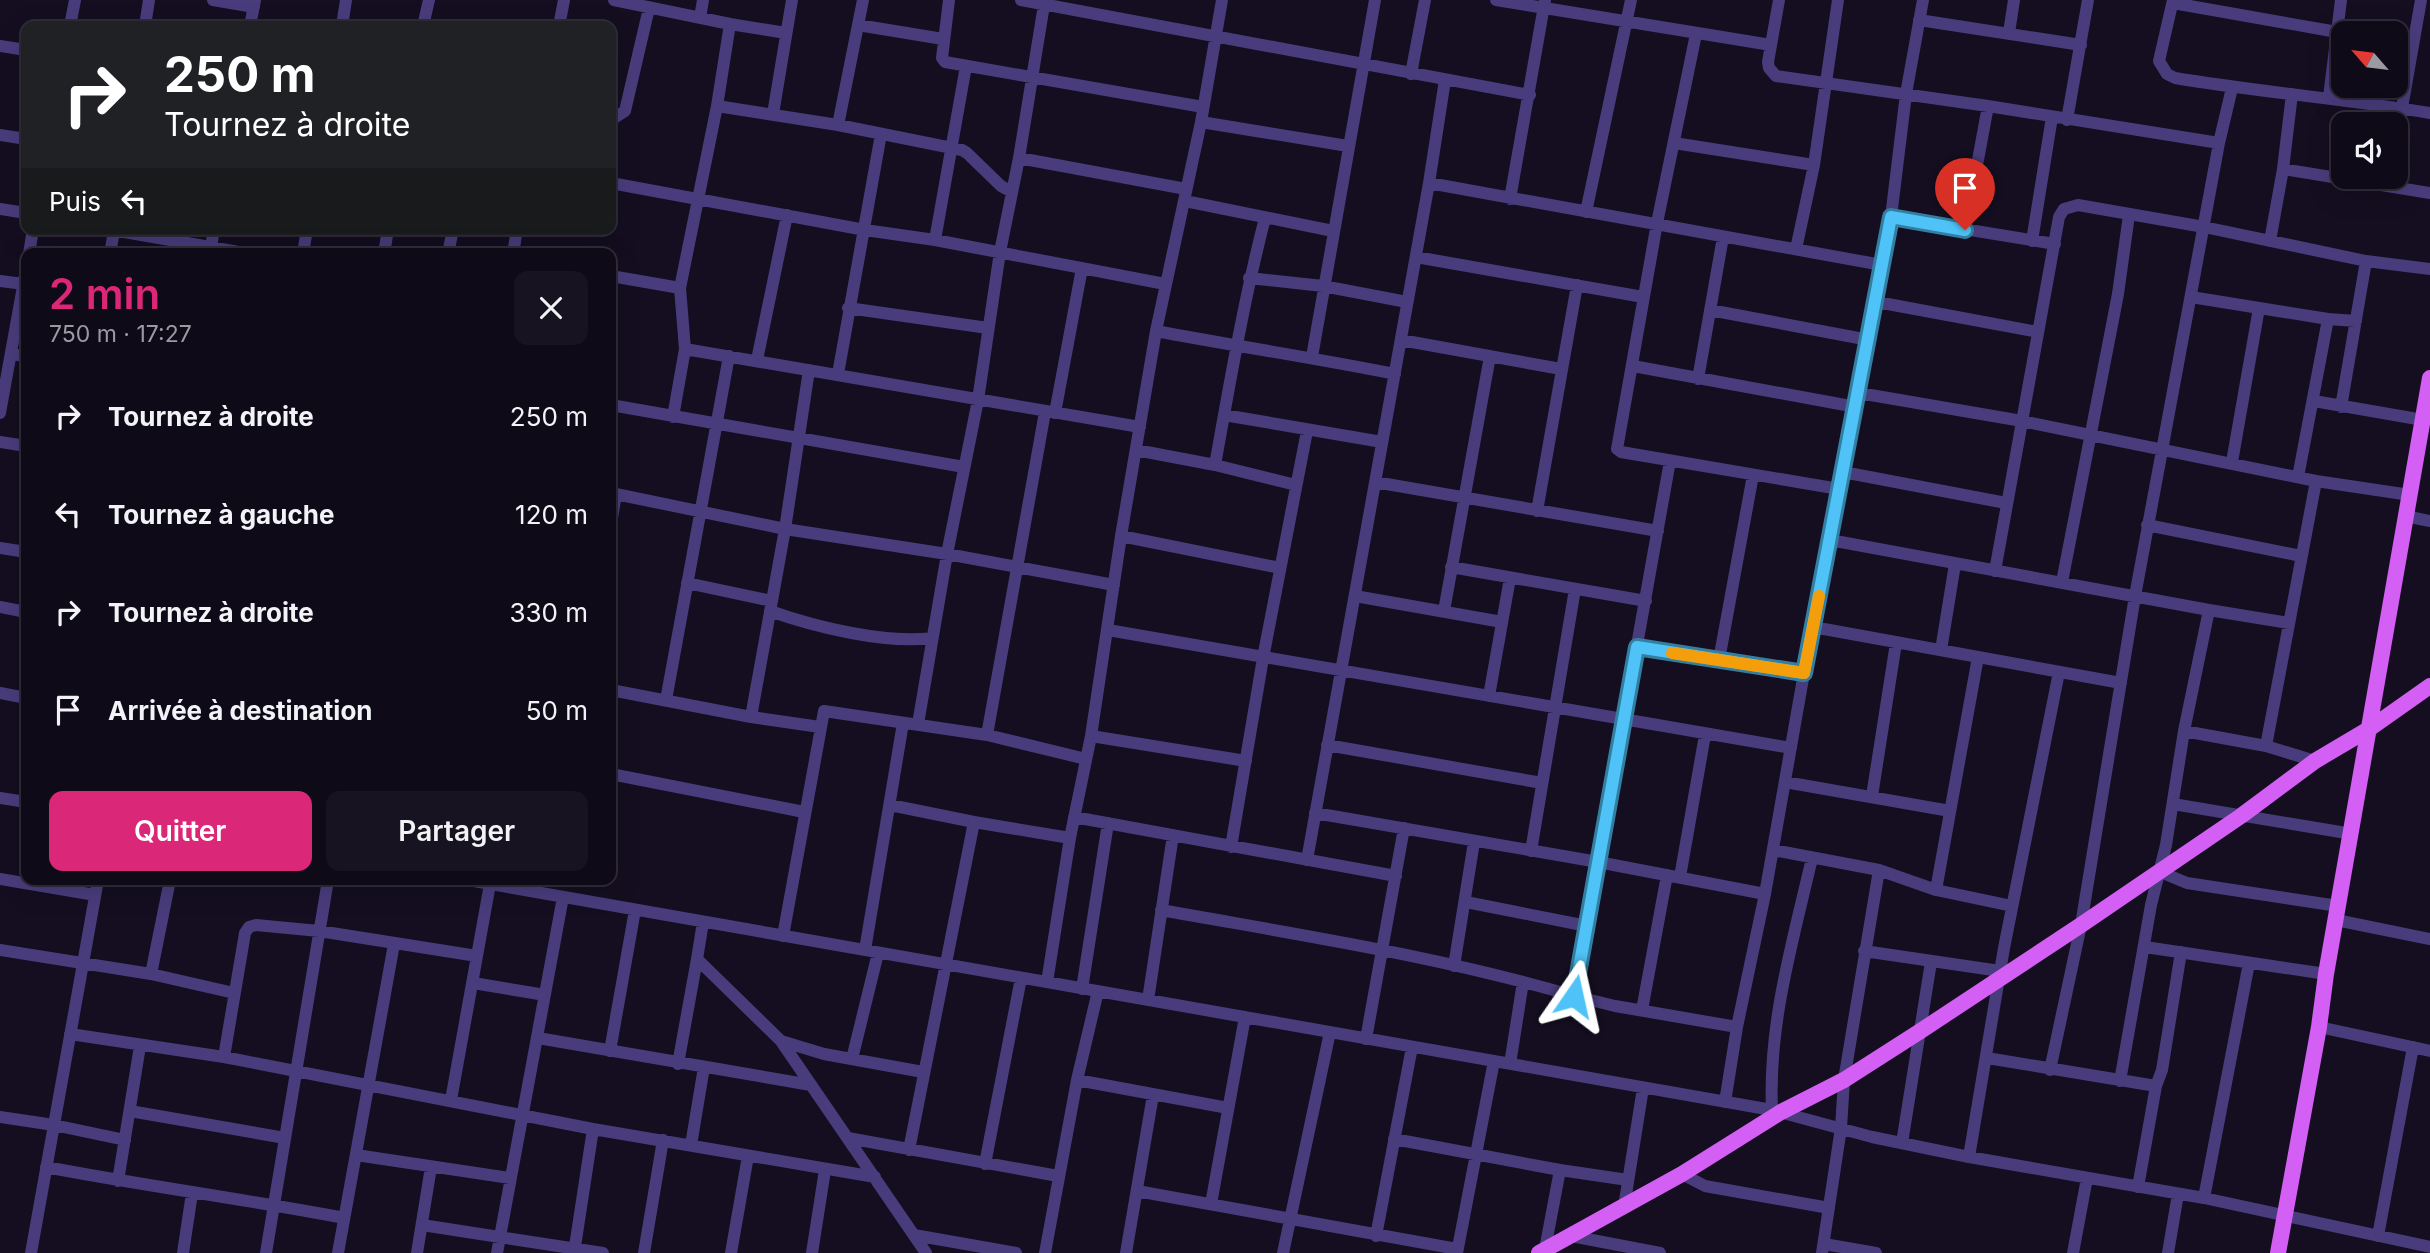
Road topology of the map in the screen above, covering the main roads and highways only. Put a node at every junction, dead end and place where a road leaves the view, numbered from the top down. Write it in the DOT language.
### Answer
graph roads {
  1 [pos="2430,378"];
  2 [pos="2430,686"];
  3 [pos="2369,729"];
  4 [pos="1542,1251"];
  5 [pos="2278,1253"];
  1 -- 3 [label="main road"];
  2 -- 3 [label="main road"];
  3 -- 4 [label="main road"];
  3 -- 5 [label="main road"];
}
